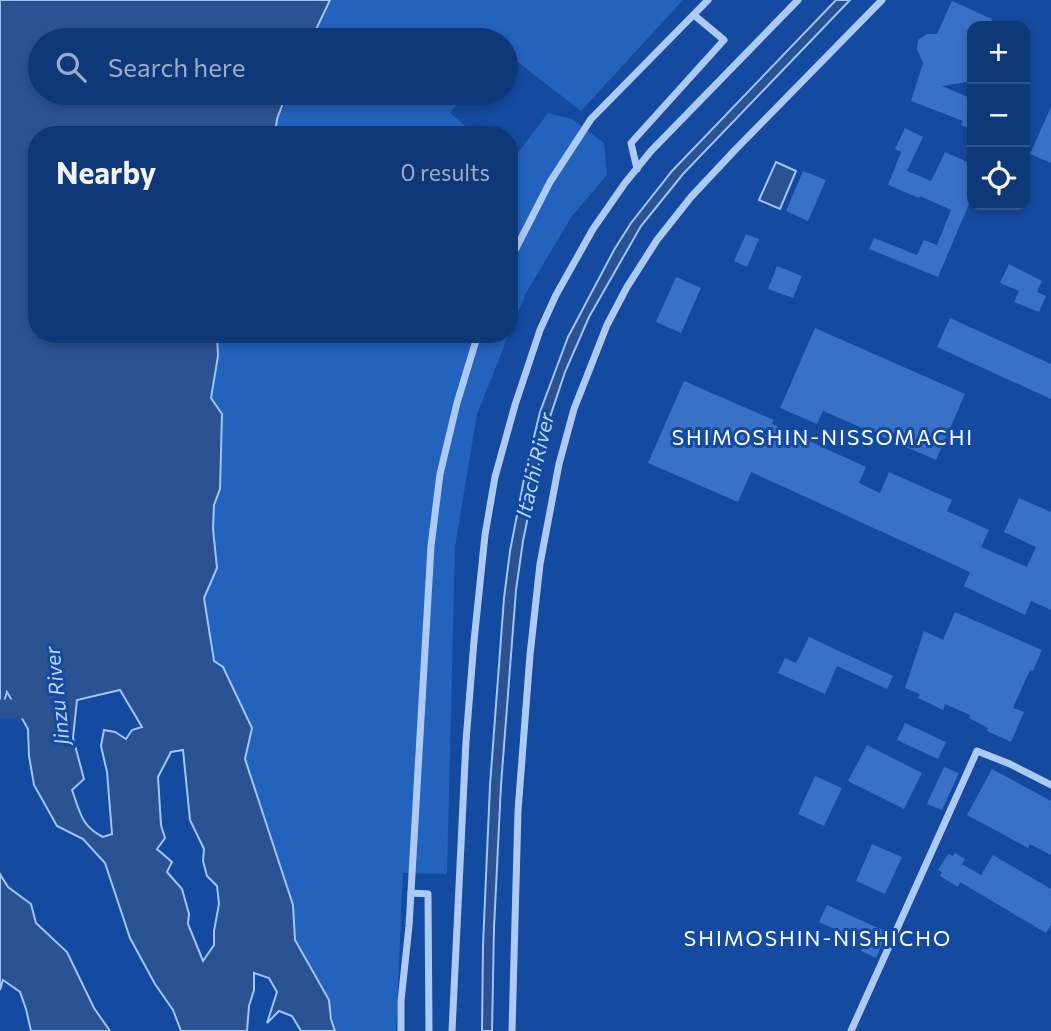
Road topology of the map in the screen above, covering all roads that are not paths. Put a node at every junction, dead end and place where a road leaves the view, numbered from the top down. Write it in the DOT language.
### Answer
graph roads {
  1 [pos="708,0"];
  2 [pos="798,0"];
  3 [pos="882,0"];
  4 [pos="694,15"];
  5 [pos="637,169"];
  6 [pos="518,244"];
  7 [pos="475,343"];
  8 [pos="1051,785"];
  9 [pos="411,893"];
  10 [pos="401,1031"];
  11 [pos="429,1031"];
  12 [pos="452,1031"];
  13 [pos="512,1031"];
  14 [pos="851,1031"];
  1 -- 4 [label="street"];
  2 -- 5 [label="street"];
  3 -- 13 [label="street"];
  4 -- 5 [label="street"];
  4 -- 6 [label="street"];
  5 -- 12 [label="street"];
  7 -- 9 [label="street"];
  8 -- 14 [label="street"];
  9 -- 10 [label="street"];
  9 -- 11 [label="street"];
}
